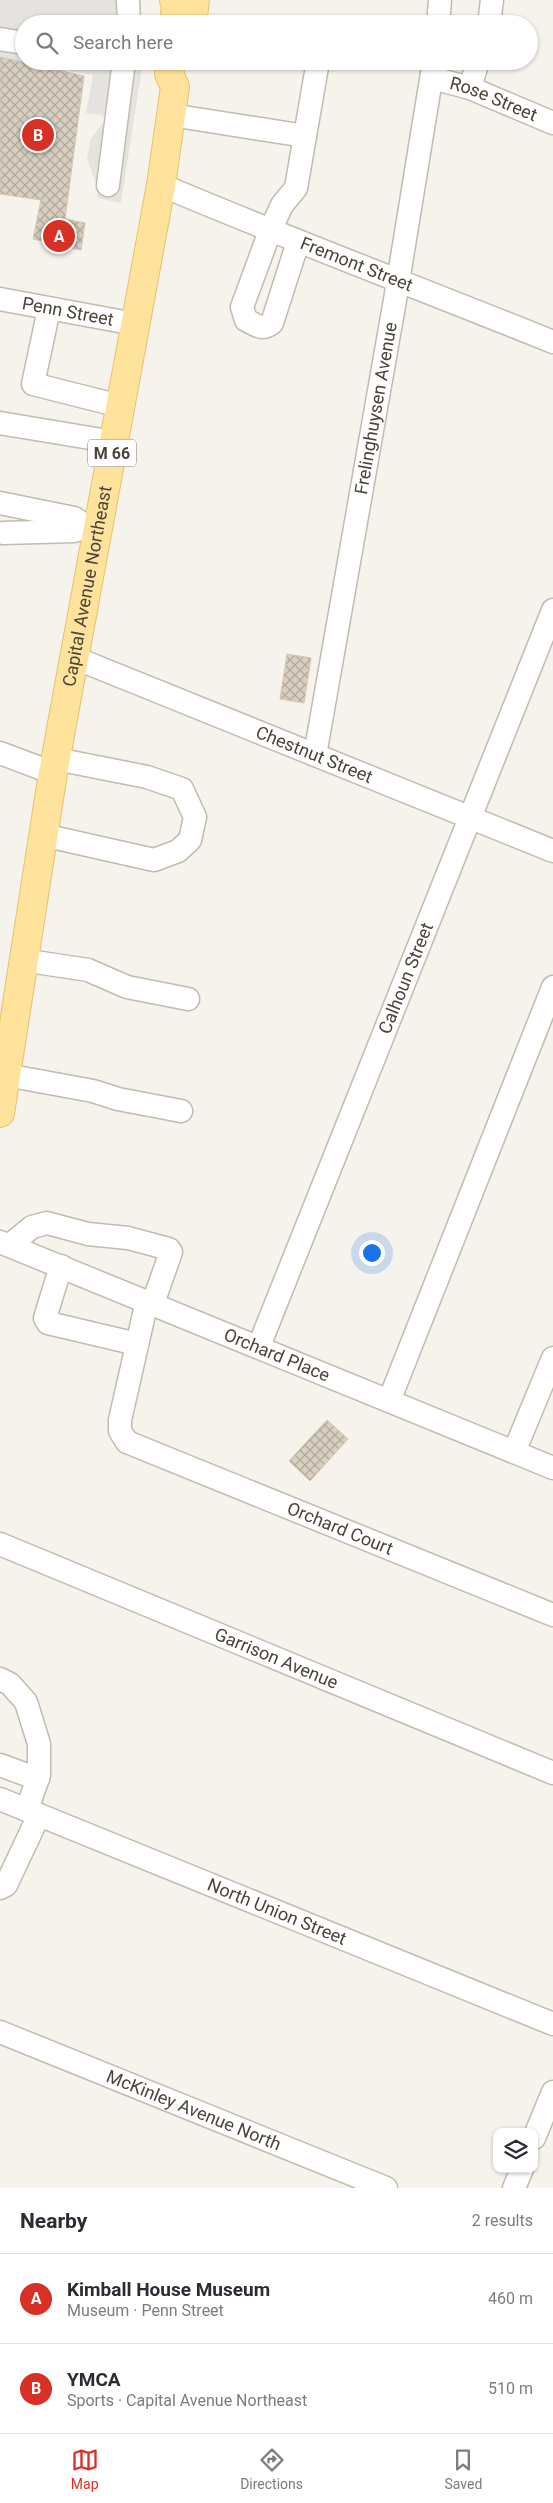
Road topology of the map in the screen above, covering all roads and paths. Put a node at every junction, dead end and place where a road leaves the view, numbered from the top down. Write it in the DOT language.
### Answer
graph roads {
  1 [pos="128,0"];
  2 [pos="440,0"];
  3 [pos="492,0"];
  4 [pos="129,15"];
  5 [pos="439,15"];
  6 [pos="490,15"];
  7 [pos="0,39"];
  8 [pos="15,42"];
  9 [pos="123,70"];
  10 [pos="185,70"];
  11 [pos="316,70"];
  12 [pos="433,70"];
  13 [pos="435,70"];
  14 [pos="475,70"];
  15 [pos="173,74"];
  16 [pos="470,88"];
  17 [pos="171,115"];
  18 [pos="553,123"];
  19 [pos="305,136"];
  20 [pos="108,185"];
  21 [pos="161,185"];
  22 [pos="270,231"];
  23 [pos="298,242"];
  24 [pos="398,280"];
  25 [pos="0,300"];
  26 [pos="49,309"];
  27 [pos="135,324"];
  28 [pos="553,342"];
  29 [pos="120,406"];
  30 [pos="0,423"];
  31 [pos="114,442"];
  32 [pos="0,503"];
  33 [pos="93,528"];
  34 [pos="3,533"];
  35 [pos="553,610"];
  36 [pos="75,658"];
  37 [pos="0,753"];
  38 [pos="315,755"];
  39 [pos="55,766"];
  40 [pos="469,817"];
  41 [pos="43,835"];
  42 [pos="553,851"];
  43 [pos="22,960"];
  44 [pos="553,988"];
  45 [pos="188,999"];
  46 [pos="6,1076"];
  47 [pos="182,1111"];
  48 [pos="0,1113"];
  49 [pos="5,1243"];
  50 [pos="61,1266"];
  51 [pos="150,1302"];
  52 [pos="137,1344"];
  53 [pos="259,1346"];
  54 [pos="553,1358"];
  55 [pos="389,1401"];
  56 [pos="514,1452"];
  57 [pos="553,1468"];
  58 [pos="0,1544"];
  59 [pos="553,1615"];
  60 [pos="0,1679"];
  61 [pos="0,1765"];
  62 [pos="553,1772"];
  63 [pos="38,1780"];
  64 [pos="0,1799"];
  65 [pos="33,1813"];
  66 [pos="0,1888"];
  67 [pos="553,2024"];
  68 [pos="0,2032"];
  69 [pos="553,2092"];
  70 [pos="538,2128"];
  71 [pos="520,2173"];
  72 [pos="386,2188"];
  73 [pos="514,2188"];
  1 -- 4 [label="street"];
  2 -- 5 [label="street"];
  3 -- 6 [label="street"];
  7 -- 8 [label="street"];
  9 -- 20 [label="street"];
  10 -- 15 [label="main road, M 66"];
  11 -- 19 [label="street"];
  12 -- 24 [label="street, Frelinghuysen Avenue"];
  13 -- 16 [label="street, Rose Street"];
  14 -- 16 [label="street"];
  15 -- 17 [label="main road, Capital Avenue Northeast / M 66"];
  16 -- 18 [label="street, Rose Street"];
  17 -- 19 [label="street"];
  17 -- 21 [label="main road, Capital Avenue Northeast / M 66"];
  19 -- 22 [label="street"];
  21 -- 22 [label="street, Fremont Street"];
  21 -- 27 [label="main road, Capital Avenue Northeast / M 66"];
  22 -- 23 [label="street, Fremont Street"];
  22 -- 23 [label="street"];
  23 -- 24 [label="street, Fremont Street"];
  24 -- 28 [label="street, Fremont Street"];
  24 -- 38 [label="street, Frelinghuysen Avenue"];
  25 -- 26 [label="street, Penn Street"];
  26 -- 27 [label="street, Penn Street"];
  26 -- 29 [label="street"];
  27 -- 29 [label="main road, Capital Avenue Northeast / M 66"];
  29 -- 31 [label="main road, Capital Avenue Northeast / M 66"];
  30 -- 31 [label="street"];
  31 -- 33 [label="main road, Capital Avenue Northeast / M 66"];
  32 -- 33 [label="street"];
  33 -- 34 [label="street"];
  33 -- 36 [label="main road, Capital Avenue Northeast / M 66"];
  35 -- 40 [label="street, Calhoun Street"];
  36 -- 38 [label="street, Chestnut Street"];
  36 -- 39 [label="main road, Capital Avenue Northeast / M 66"];
  37 -- 39 [label="street"];
  38 -- 40 [label="street, Chestnut Street"];
  39 -- 41 [label="main road, Capital Avenue Northeast / M 66"];
  39 -- 41 [label="street"];
  40 -- 42 [label="street, Chestnut Street"];
  40 -- 53 [label="street, Calhoun Street"];
  41 -- 43 [label="main road, Capital Avenue Northeast / M 66"];
  43 -- 45 [label="street"];
  43 -- 46 [label="main road, Capital Avenue Northeast / M 66"];
  44 -- 55 [label="street"];
  46 -- 47 [label="street"];
  46 -- 48 [label="main road, Capital Avenue Northeast / M 66"];
  49 -- 50 [label="street, Orchard Place"];
  49 -- 51 [label="street"];
  50 -- 51 [label="street, Orchard Place"];
  50 -- 52 [label="street"];
  51 -- 52 [label="street"];
  51 -- 53 [label="street, Orchard Place"];
  52 -- 59 [label="street, Orchard Court"];
  53 -- 55 [label="street, Orchard Place"];
  54 -- 56 [label="street"];
  55 -- 56 [label="street, Orchard Place"];
  56 -- 57 [label="street, Orchard Place"];
  58 -- 62 [label="street, Garrison Avenue"];
  60 -- 63 [label="street"];
  61 -- 63 [label="street"];
  63 -- 65 [label="street"];
  64 -- 65 [label="street, North Union Street"];
  65 -- 66 [label="street"];
  65 -- 67 [label="street, North Union Street"];
  68 -- 72 [label="street, McKinley Avenue North"];
  69 -- 70 [label="street"];
  71 -- 73 [label="street"];
}
